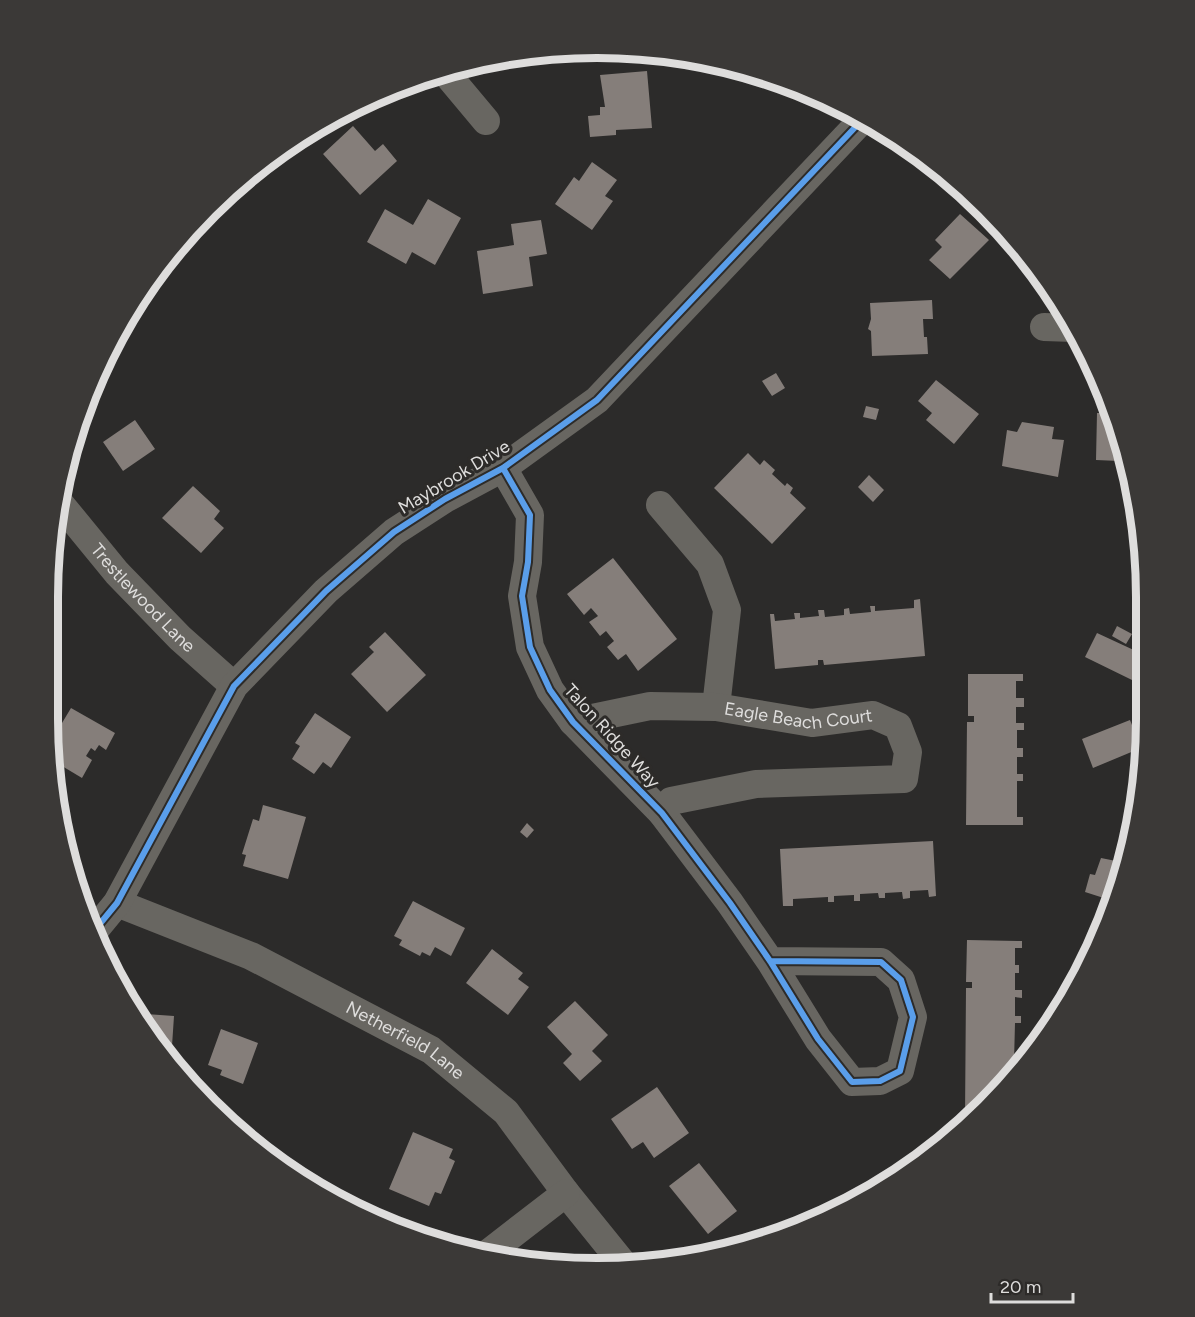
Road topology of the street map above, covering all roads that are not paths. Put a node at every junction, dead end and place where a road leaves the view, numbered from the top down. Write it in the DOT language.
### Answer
graph roads {
  1 [pos="451,79"];
  2 [pos="486,121"];
  3 [pos="857,125"];
  4 [pos="1044,327"];
  5 [pos="1064,328"];
  6 [pos="503,468"];
  7 [pos="660,505"];
  8 [pos="66,511"];
  9 [pos="234,686"];
  10 [pos="716,707"];
  11 [pos="573,722"];
  12 [pos="662,813"];
  13 [pos="117,903"];
  14 [pos="99,924"];
  15 [pos="770,961"];
  16 [pos="566,1192"];
  17 [pos="494,1248"];
  18 [pos="618,1257"];
  1 -- 2 [label="street"];
  3 -- 6 [label="street, Maybrook Drive"];
  4 -- 5 [label="street"];
  6 -- 9 [label="street, Maybrook Drive"];
  6 -- 11 [label="street, Talon Ridge Way"];
  7 -- 10 [label="street"];
  8 -- 9 [label="street, Trestlewood Lane"];
  9 -- 13 [label="street, Maybrook Drive"];
  10 -- 11 [label="street, Eagle Beach Court"];
  10 -- 12 [label="street, Eagle Beach Court"];
  11 -- 12 [label="street, Talon Ridge Way"];
  12 -- 15 [label="street, Talon Ridge Way"];
  13 -- 14 [label="street, Maybrook Drive"];
  13 -- 16 [label="street, Netherfield Lane"];
  15 -- 15 [label="street, Talon Ridge Way"];
  16 -- 17 [label="street"];
  16 -- 18 [label="street, Netherfield Lane"];
}
